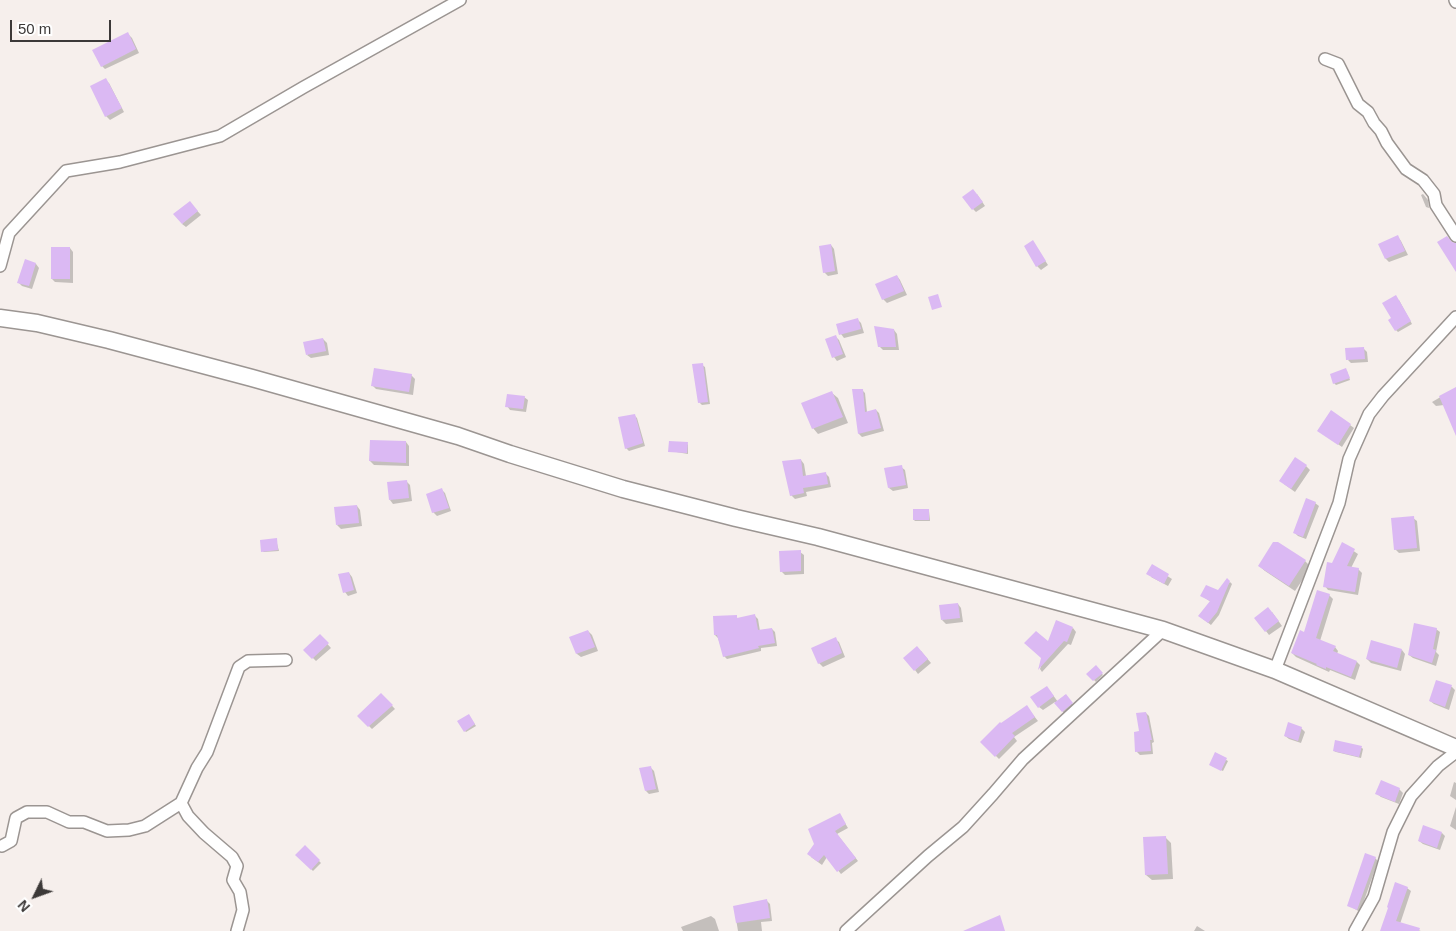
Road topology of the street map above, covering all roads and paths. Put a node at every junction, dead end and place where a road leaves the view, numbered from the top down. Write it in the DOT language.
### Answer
graph roads {
  1 [pos="460,0"];
  2 [pos="1325,59"];
  3 [pos="1456,236"];
  4 [pos="0,266"];
  5 [pos="1456,317"];
  6 [pos="0,318"];
  7 [pos="1163,630"];
  8 [pos="286,660"];
  9 [pos="1275,670"];
  10 [pos="1456,750"];
  11 [pos="181,803"];
  12 [pos="2,846"];
  13 [pos="237,931"];
  14 [pos="846,931"];
  15 [pos="1355,931"];
  1 -- 4 [label="street"];
  2 -- 3 [label="street"];
  5 -- 9 [label="street"];
  6 -- 7 [label="street"];
  7 -- 9 [label="street"];
  7 -- 14 [label="street"];
  8 -- 11 [label="street"];
  9 -- 10 [label="street"];
  10 -- 15 [label="street"];
  11 -- 12 [label="street"];
  11 -- 13 [label="street"];
}
